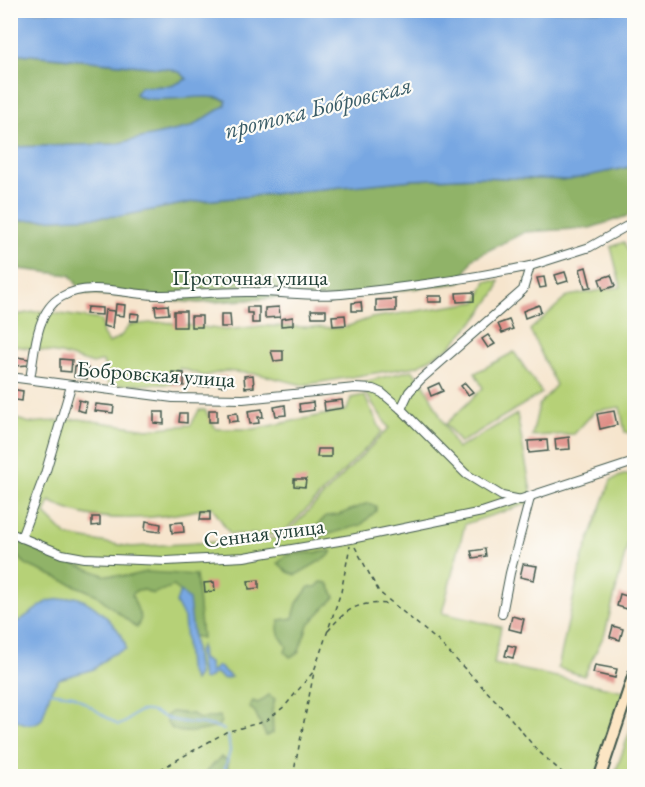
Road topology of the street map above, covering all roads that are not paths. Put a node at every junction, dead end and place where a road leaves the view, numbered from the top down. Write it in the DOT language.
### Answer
graph roads {
  1 [pos="634,222"];
  2 [pos="530,266"];
  3 [pos="10,377"];
  4 [pos="30,380"];
  5 [pos="71,386"];
  6 [pos="401,408"];
  7 [pos="634,462"];
  8 [pos="526,499"];
  9 [pos="10,533"];
  10 [pos="21,538"];
  11 [pos="502,614"];
  12 [pos="634,674"];
  13 [pos="600,777"];
  1 -- 2 [label="street"];
  2 -- 4 [label="street, Проточная улица"];
  2 -- 6 [label="street"];
  3 -- 4 [label="street, Бобровская улица"];
  4 -- 5 [label="street, Бобровская улица"];
  5 -- 6 [label="street, Бобровская улица"];
  5 -- 10 [label="street"];
  6 -- 8 [label="street, Бобровская улица"];
  7 -- 8 [label="street, Сенная улица"];
  8 -- 10 [label="street, Сенная улица"];
  8 -- 11 [label="street"];
  9 -- 10 [label="street, Сенная улица"];
  12 -- 13 [label="street"];
}
